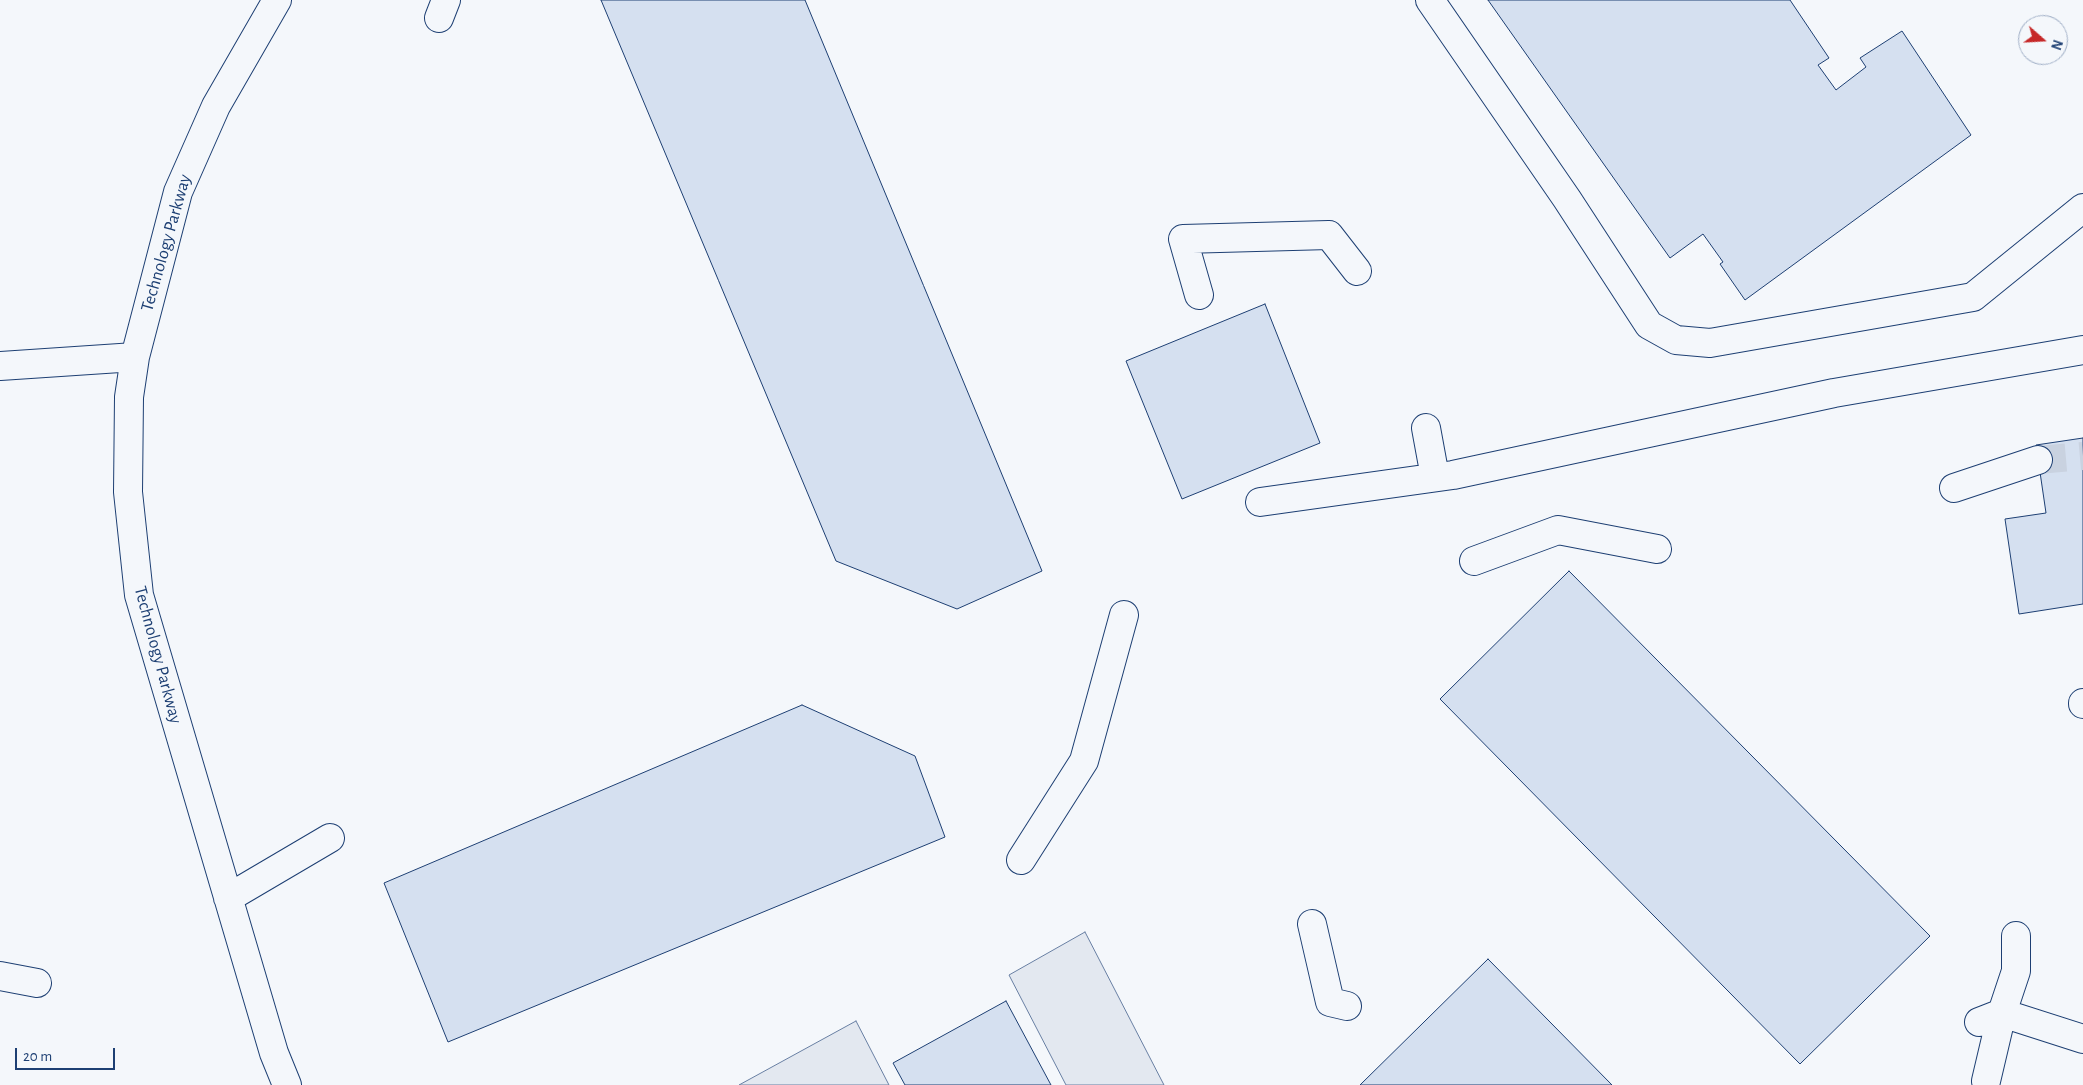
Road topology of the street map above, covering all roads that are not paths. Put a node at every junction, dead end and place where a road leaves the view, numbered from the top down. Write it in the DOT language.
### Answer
graph roads {
  1 [pos="277,0"];
  2 [pos="1430,0"];
  3 [pos="2083,208"];
  4 [pos="1357,271"];
  5 [pos="1199,295"];
  6 [pos="2083,350"];
  7 [pos="135,357"];
  8 [pos="0,366"];
  9 [pos="1426,428"];
  10 [pos="2038,460"];
  11 [pos="1434,477"];
  12 [pos="1954,488"];
  13 [pos="1260,502"];
  14 [pos="1657,549"];
  15 [pos="1474,561"];
  16 [pos="1124,615"];
  17 [pos="330,838"];
  18 [pos="1021,860"];
  19 [pos="228,898"];
  20 [pos="1312,924"];
  21 [pos="2016,936"];
  22 [pos="0,976"];
  23 [pos="36,983"];
  24 [pos="1347,1006"];
  25 [pos="1991,1017"];
  26 [pos="2083,1039"];
  27 [pos="1986,1081"];
  28 [pos="287,1085"];
  1 -- 7 [label="street, Technology Parkway"];
  2 -- 3 [label="street"];
  4 -- 5 [label="street"];
  6 -- 11 [label="street"];
  7 -- 8 [label="street"];
  7 -- 19 [label="street, Technology Parkway"];
  9 -- 11 [label="street"];
  10 -- 12 [label="street"];
  11 -- 13 [label="street"];
  14 -- 15 [label="street"];
  16 -- 18 [label="street"];
  17 -- 19 [label="street"];
  19 -- 28 [label="street, Technology Parkway"];
  20 -- 24 [label="street"];
  21 -- 25 [label="street"];
  22 -- 23 [label="street"];
  25 -- 26 [label="street"];
  25 -- 27 [label="street"];
}
